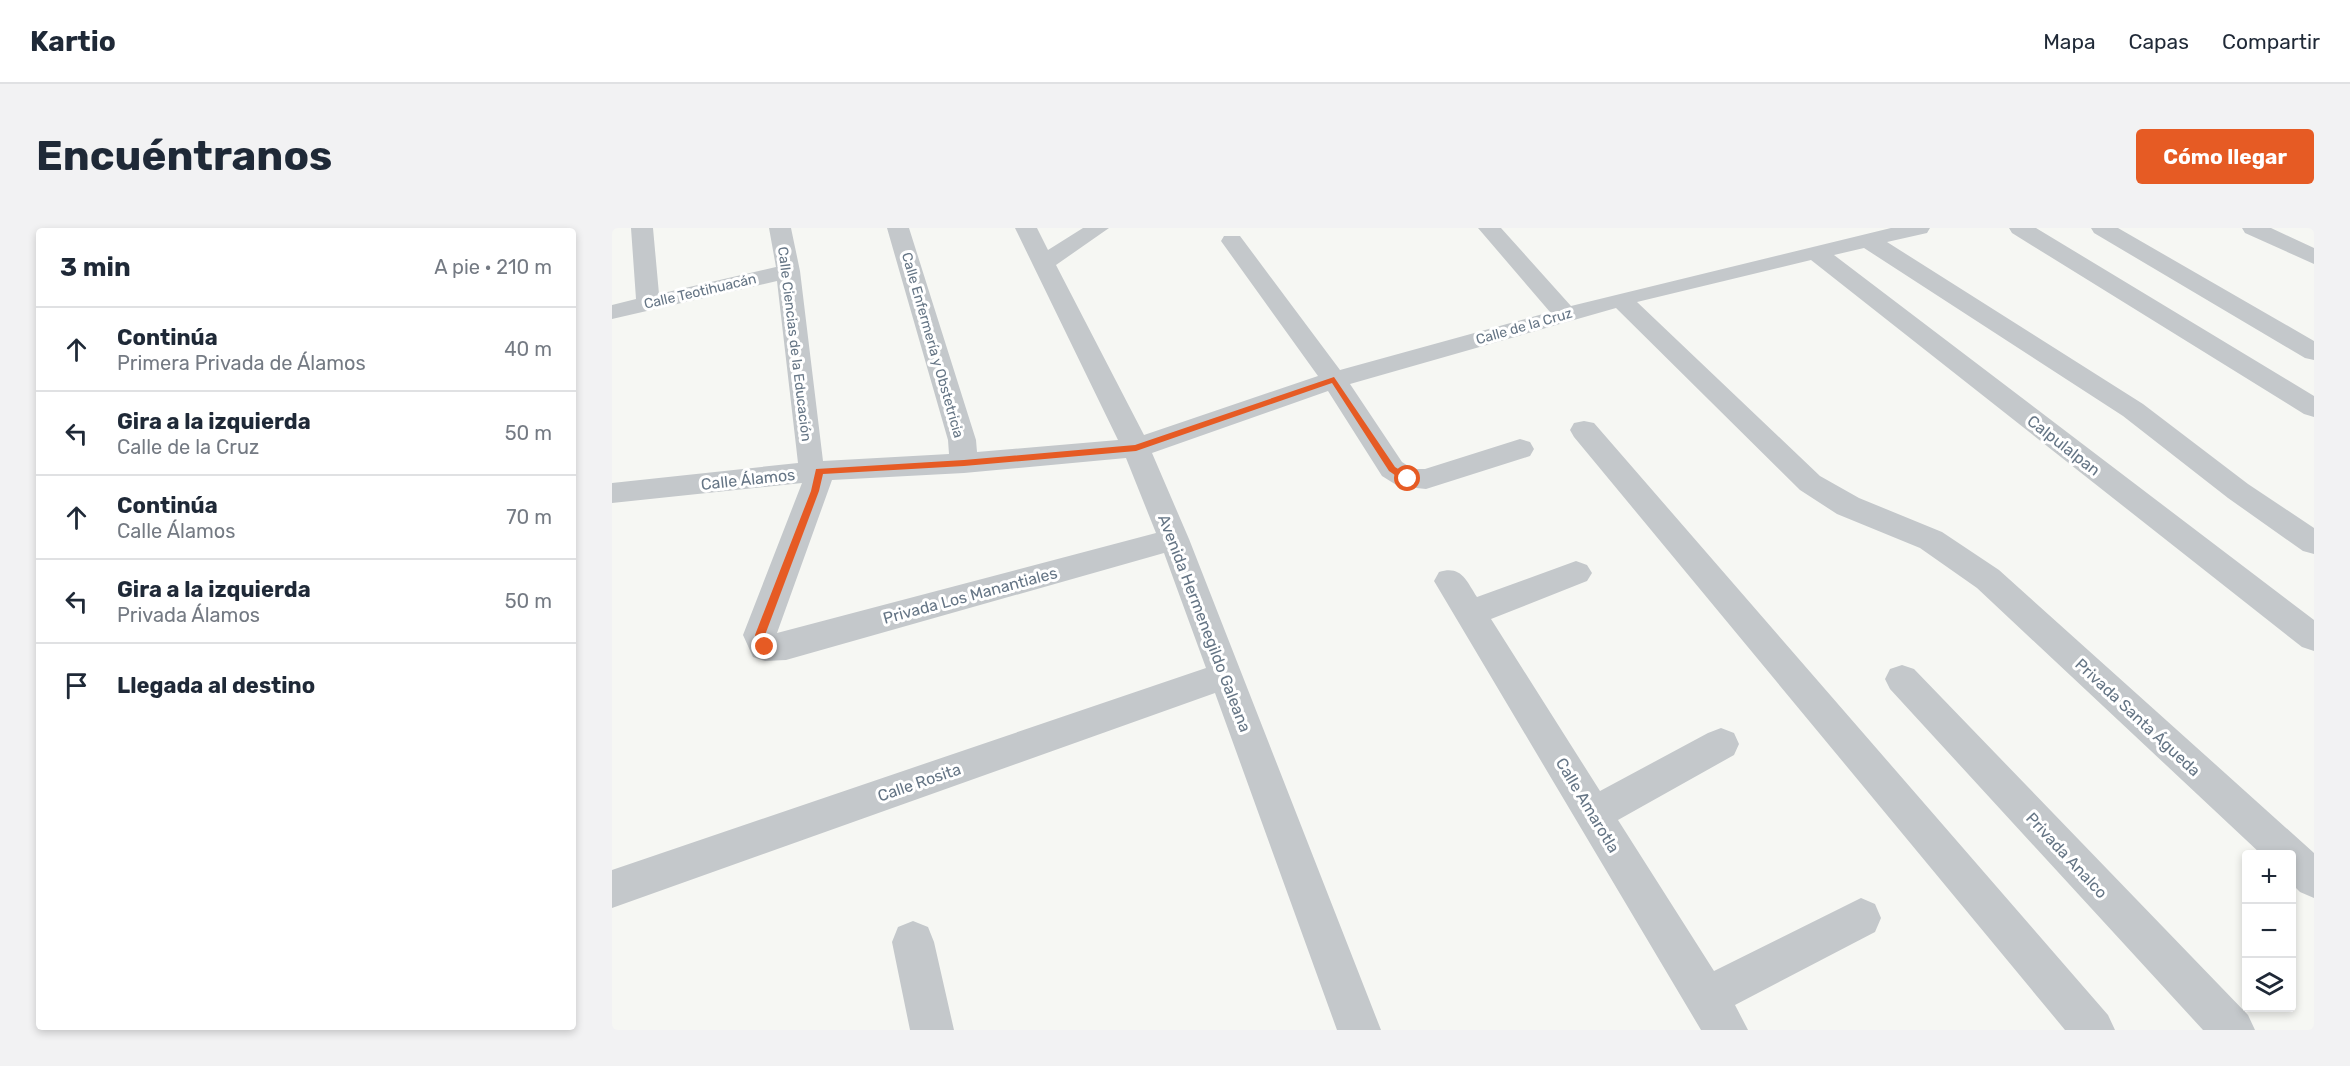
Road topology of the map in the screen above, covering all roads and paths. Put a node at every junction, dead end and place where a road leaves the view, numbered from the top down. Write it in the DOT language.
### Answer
graph roads {
  1 [pos="642,228"];
  2 [pos="780,228"];
  3 [pos="898,228"];
  4 [pos="1026,228"];
  5 [pos="1098,228"];
  6 [pos="1489,228"];
  7 [pos="1919,228"];
  8 [pos="2020,228"];
  9 [pos="2102,228"];
  10 [pos="2253,228"];
  11 [pos="1867,240"];
  12 [pos="1232,241"];
  13 [pos="1821,243"];
  14 [pos="2314,257"];
  15 [pos="1043,263"];
  16 [pos="788,271"];
  17 [pos="1620,299"];
  18 [pos="648,303"];
  19 [pos="612,312"];
  20 [pos="1566,315"];
  21 [pos="2314,352"];
  22 [pos="1334,380"];
  23 [pos="2314,408"];
  24 [pos="1584,430"];
  25 [pos="1136,448"];
  26 [pos="1520,449"];
  27 [pos="964,463"];
  28 [pos="815,465"];
  29 [pos="612,494"];
  30 [pos="1173,538"];
  31 [pos="2314,543"];
  32 [pos="1576,573"];
  33 [pos="1450,581"];
  34 [pos="1470,613"];
  35 [pos="2314,638"];
  36 [pos="1226,675"];
  37 [pos="1902,679"];
  38 [pos="1721,744"];
  39 [pos="1593,814"];
  40 [pos="2283,850"];
  41 [pos="2296,862"];
  42 [pos="2314,879"];
  43 [pos="612,889"];
  44 [pos="1861,918"];
  45 [pos="913,942"];
  46 [pos="1716,1014"];
  47 [pos="932,1030"];
  48 [pos="1359,1030"];
  49 [pos="2093,1030"];
  50 [pos="2233,1030"];
  1 -- 18 [label="street"];
  2 -- 16 [label="street, Calle Ciencias de la Educación"];
  3 -- 27 [label="street, Calle Enfermería y Obstetricia"];
  4 -- 15 [label="street, Avenida Hermenegildo Galeana"];
  5 -- 15 [label="street"];
  6 -- 20 [label="street"];
  7 -- 11 [label="street, Calle de la Cruz"];
  8 -- 23 [label="street"];
  9 -- 21 [label="street"];
  10 -- 14 [label="street"];
  11 -- 13 [label="street, Calle de la Cruz"];
  11 -- 31 [label="street"];
  12 -- 22 [label="street"];
  13 -- 17 [label="street, Calle de la Cruz"];
  13 -- 35 [label="street, Calpulalpan"];
  15 -- 25 [label="street, Avenida Hermenegildo Galeana"];
  16 -- 18 [label="street, Calle Teotihuacán"];
  16 -- 28 [label="street, Calle Ciencias de la Educación"];
  17 -- 20 [label="street, Calle de la Cruz"];
  17 -- 40 [label="street, Privada Santa Águeda"];
  18 -- 19 [label="street, Calle Teotihuacán"];
  20 -- 22 [label="street, Calle de la Cruz"];
  22 -- 25 [label="street, Calle de la Cruz"];
  22 -- 26 [label="street"];
  24 -- 49 [label="street"];
  25 -- 27 [label="street, Calle Álamos"];
  25 -- 30 [label="street, Avenida Hermenegildo Galeana"];
  27 -- 28 [label="street, Calle Álamos"];
  28 -- 29 [label="street, Calle Álamos"];
  28 -- 30 [label="street, Privada Los Manantiales"];
  30 -- 36 [label="street, Avenida Hermenegildo Galeana"];
  32 -- 34 [label="street"];
  33 -- 34 [label="street, Calle Amarotla"];
  34 -- 39 [label="street, Calle Amarotla"];
  36 -- 43 [label="street, Calle Rosita"];
  36 -- 48 [label="street, Avenida Hermenegildo Galeana"];
  37 -- 50 [label="street, Privada Analco"];
  38 -- 39 [label="street"];
  39 -- 46 [label="street, Calle Amarotla"];
  41 -- 42 [label="street"];
  44 -- 46 [label="street"];
  45 -- 47 [label="street"];
}
